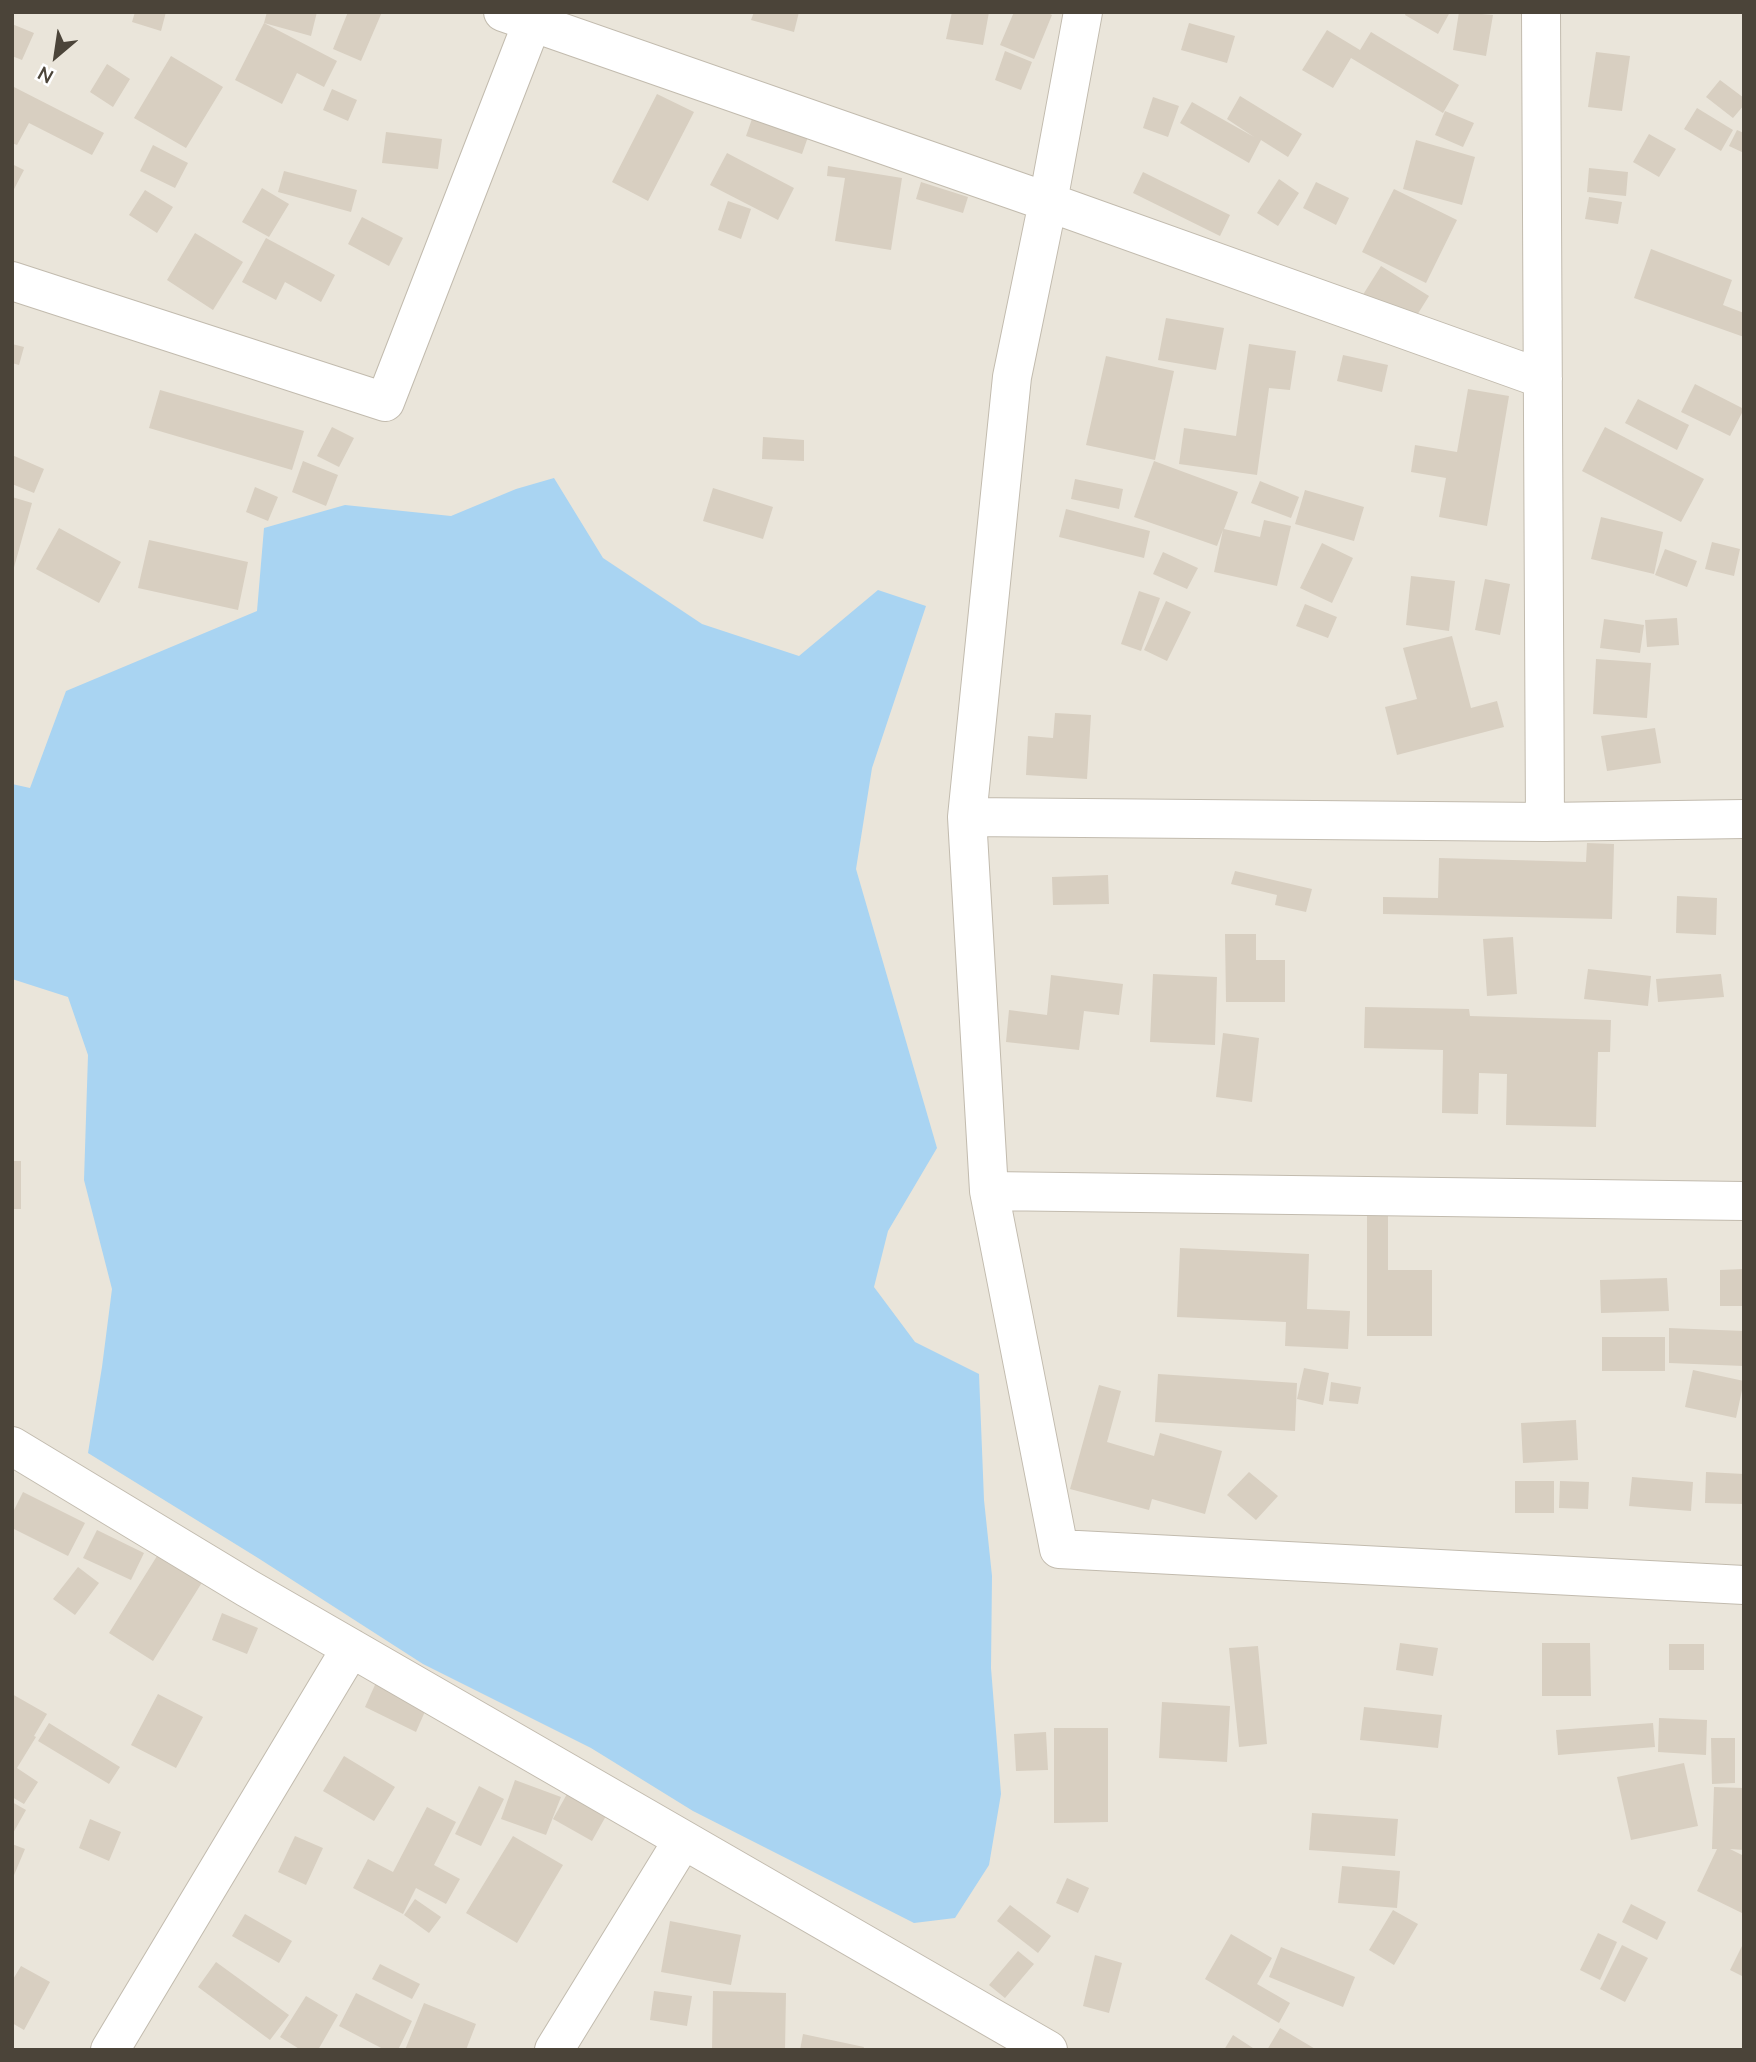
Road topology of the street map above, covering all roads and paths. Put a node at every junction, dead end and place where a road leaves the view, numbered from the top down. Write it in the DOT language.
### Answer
graph roads {
  1 [pos="1083,12"];
  2 [pos="1541,12"];
  3 [pos="518,18"];
  4 [pos="1048,202"];
  5 [pos="12,281"];
  6 [pos="1543,379"];
  7 [pos="967,817"];
  8 [pos="1744,819"];
  9 [pos="1545,822"];
  10 [pos="989,1191"];
  11 [pos="1744,1201"];
  12 [pos="12,1446"];
  13 [pos="1744,1585"];
  14 [pos="351,1648"];
  15 [pos="683,1840"];
  16 [pos="996,2037"];
  17 [pos="110,2050"];
  18 [pos="554,2050"];
  19 [pos="1048,2050"];
  1 -- 4 [label="street"];
  2 -- 6 [label="street"];
  3 -- 4 [label="street"];
  3 -- 5 [label="street"];
  4 -- 6 [label="street"];
  4 -- 7 [label="street"];
  6 -- 9 [label="street"];
  7 -- 9 [label="street"];
  7 -- 10 [label="street"];
  8 -- 9 [label="street"];
  10 -- 11 [label="street"];
  10 -- 13 [label="street"];
  12 -- 14 [label="street"];
  14 -- 15 [label="street"];
  14 -- 17 [label="street"];
  15 -- 16 [label="street"];
  15 -- 18 [label="street"];
  16 -- 19 [label="street"];
}
